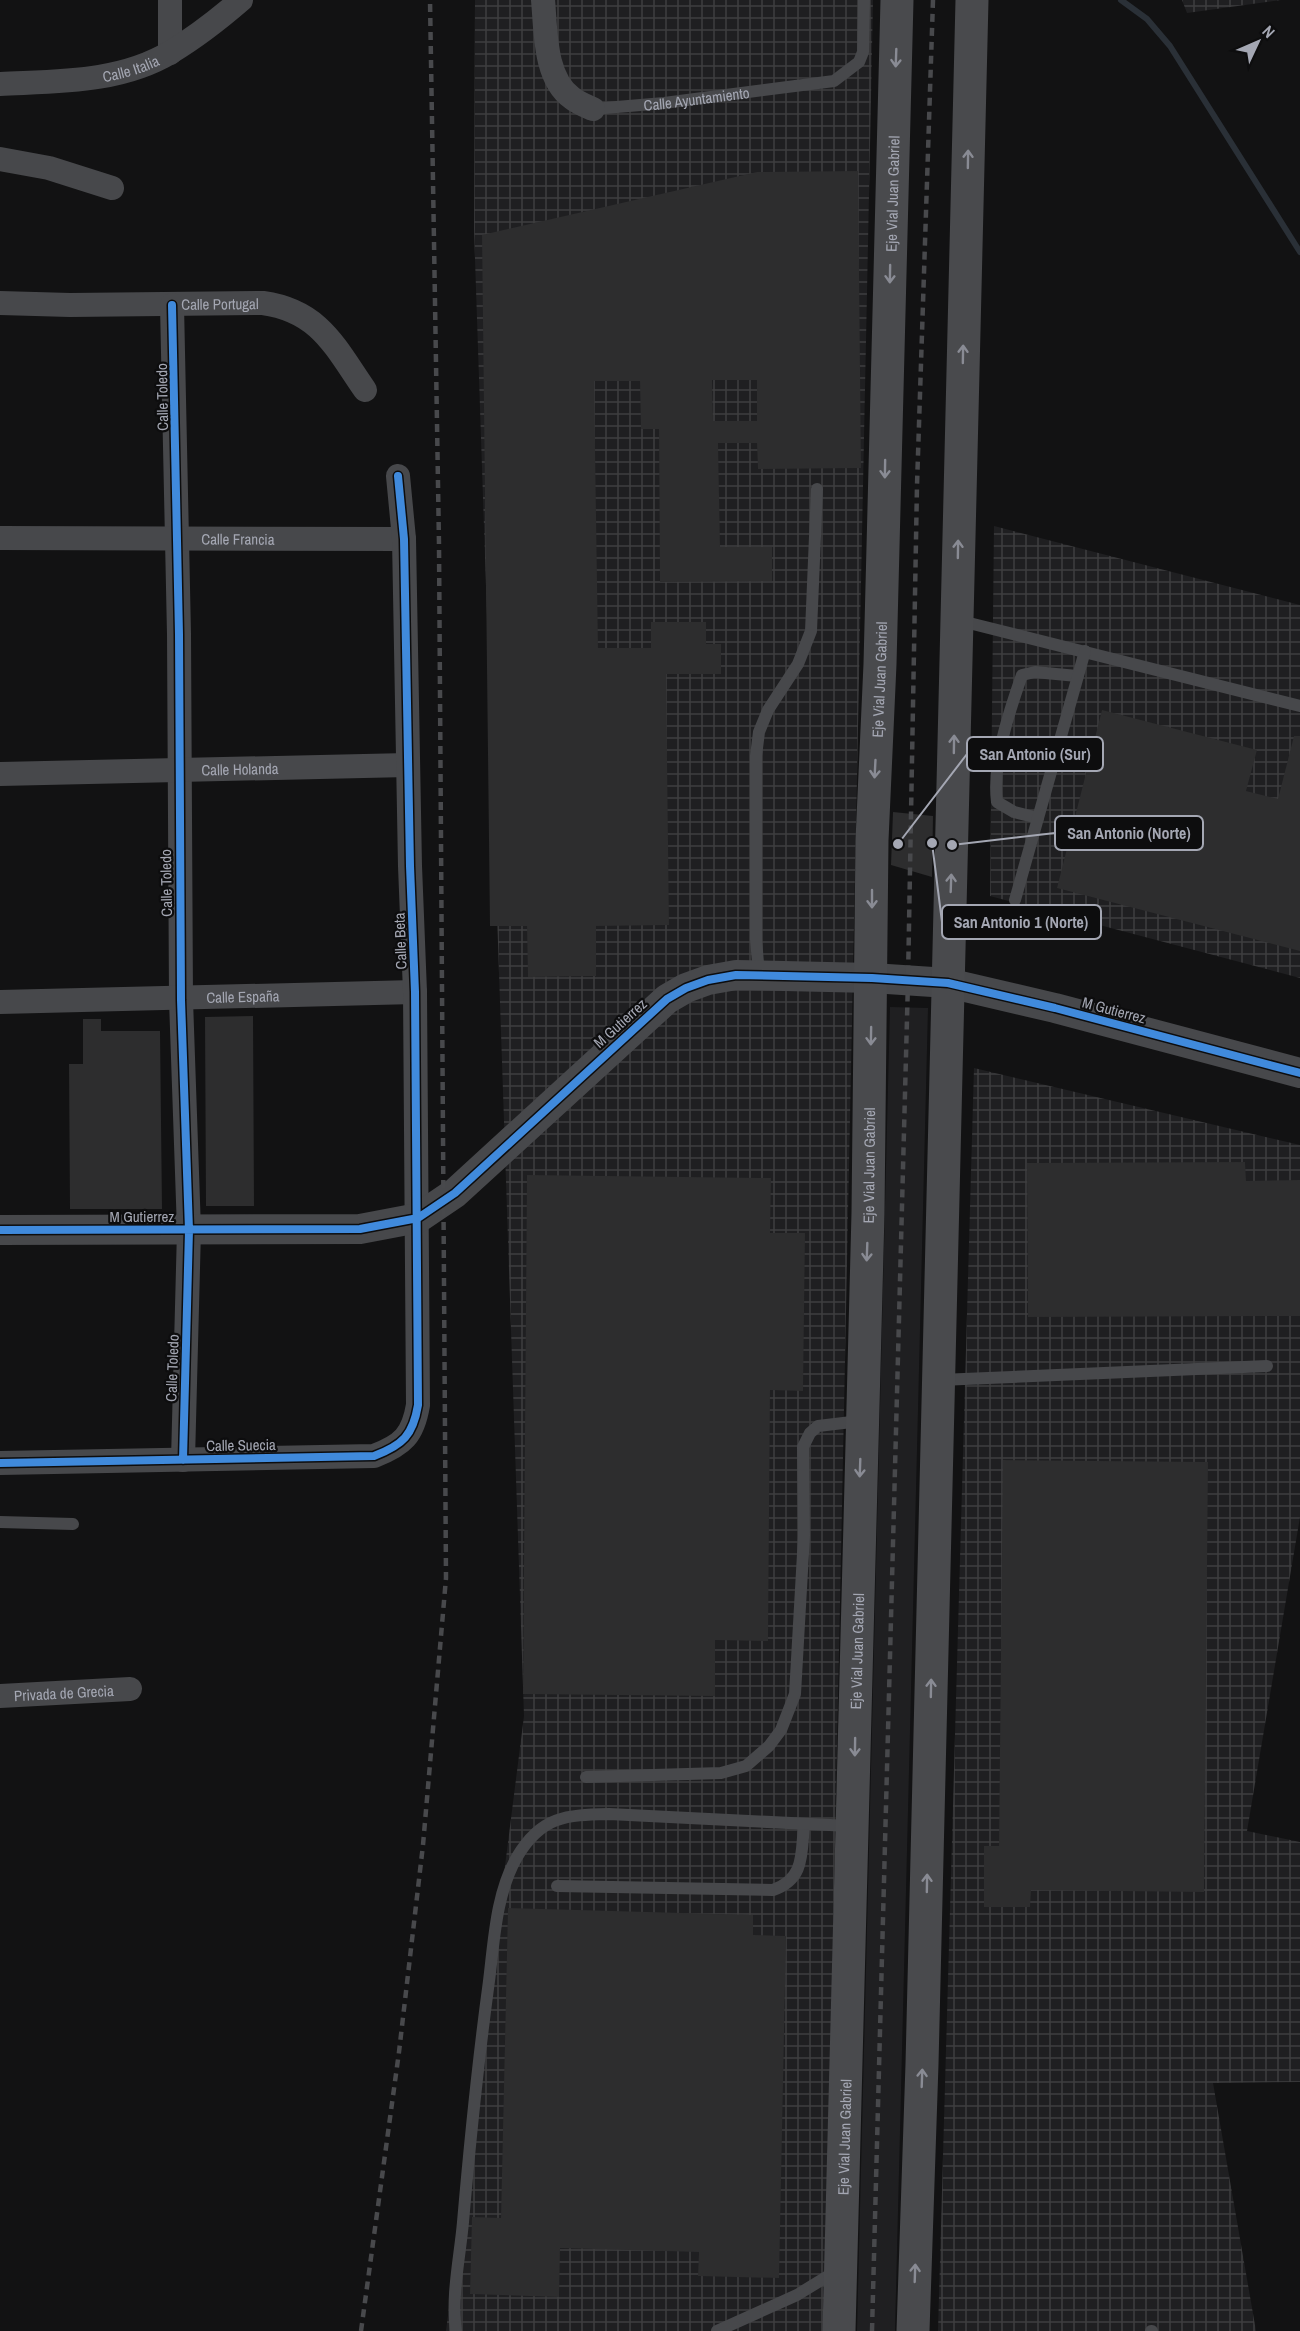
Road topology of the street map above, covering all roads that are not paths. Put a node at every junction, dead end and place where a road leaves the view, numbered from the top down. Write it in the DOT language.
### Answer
graph roads {
  1 [pos="170,0"];
  2 [pos="241,0"];
  3 [pos="543,0"];
  4 [pos="864,0"];
  5 [pos="897,0"];
  6 [pos="972,0"];
  7 [pos="170,53"];
  8 [pos="0,84"];
  9 [pos="593,109"];
  10 [pos="0,159"];
  11 [pos="112,188"];
  12 [pos="0,303"];
  13 [pos="172,305"];
  14 [pos="365,390"];
  15 [pos="398,476"];
  16 [pos="817,489"];
  17 [pos="0,538"];
  18 [pos="177,539"];
  19 [pos="404,539"];
  20 [pos="956,619"];
  21 [pos="1084,651"];
  22 [pos="1077,676"];
  23 [pos="1300,706"];
  24 [pos="408,765"];
  25 [pos="178,770"];
  26 [pos="0,774"];
  27 [pos="1038,818"];
  28 [pos="1015,900"];
  29 [pos="760,976"];
  30 [pos="872,978"];
  31 [pos="948,983"];
  32 [pos="415,993"];
  33 [pos="181,1000"];
  34 [pos="0,1002"];
  35 [pos="1300,1073"];
  36 [pos="418,1218"];
  37 [pos="0,1230"];
  38 [pos="189,1230"];
  39 [pos="1267,1366"];
  40 [pos="938,1380"];
  41 [pos="418,1405"];
  42 [pos="861,1421"];
  43 [pos="183,1460"];
  44 [pos="0,1463"];
  45 [pos="0,1522"];
  46 [pos="73,1524"];
  47 [pos="130,1689"];
  48 [pos="0,1696"];
  49 [pos="586,1777"];
  50 [pos="804,1825"];
  51 [pos="854,1826"];
  52 [pos="557,1886"];
  53 [pos="840,2269"];
  54 [pos="456,2331"];
  55 [pos="717,2331"];
  56 [pos="840,2331"];
  57 [pos="913,2331"];
  1 -- 7 [label="street"];
  2 -- 7 [label="street, Calle Italia"];
  3 -- 9 [label="street, Calle Ayuntamiento"];
  4 -- 9 [label="lane, Calle Ayuntamiento"];
  5 -- 30 [label="main road, Eje Vial Juan Gabriel, one-way"];
  20 -- 6 [label="main road, one-way"];
  7 -- 8 [label="street, Calle Italia"];
  10 -- 11 [label="street"];
  12 -- 13 [label="street, Calle Portugal"];
  13 -- 14 [label="street, Calle Portugal"];
  13 -- 18 [label="street, Calle Toledo"];
  15 -- 19 [label="street, Calle Beta"];
  16 -- 29 [label="lane"];
  17 -- 18 [label="street, Calle Francia"];
  18 -- 19 [label="street, Calle Francia"];
  18 -- 25 [label="street, Calle Toledo"];
  19 -- 24 [label="street, Calle Beta"];
  20 -- 21 [label="lane"];
  31 -- 20 [label="main road, one-way"];
  21 -- 22 [label="lane"];
  21 -- 23 [label="lane"];
  22 -- 27 [label="lane"];
  22 -- 27 [label="lane"];
  24 -- 25 [label="street, Calle Holanda"];
  24 -- 32 [label="street, Calle Beta"];
  25 -- 26 [label="street, Calle Holanda"];
  25 -- 33 [label="street, Calle Toledo"];
  27 -- 28 [label="lane"];
  29 -- 30 [label="street, M Gutierrez"];
  29 -- 36 [label="street, M Gutierrez"];
  30 -- 31 [label="street, M Gutierrez"];
  30 -- 42 [label="main road, Eje Vial Juan Gabriel, one-way"];
  31 -- 35 [label="street, M Gutierrez"];
  31 -- 40 [label="main road"];
  32 -- 33 [label="street, Calle España"];
  32 -- 36 [label="street, Calle Beta"];
  33 -- 34 [label="street, Calle España"];
  33 -- 38 [label="street, Calle Toledo"];
  36 -- 38 [label="street, M Gutierrez"];
  36 -- 41 [label="street, Calle Beta"];
  37 -- 38 [label="street, M Gutierrez"];
  38 -- 43 [label="street, Calle Toledo"];
  39 -- 40 [label="lane"];
  57 -- 40 [label="main road, one-way"];
  41 -- 43 [label="street, Calle Suecia"];
  42 -- 49 [label="lane"];
  42 -- 51 [label="main road, Eje Vial Juan Gabriel, one-way"];
  43 -- 44 [label="street, Calle Suecia"];
  45 -- 46 [label="lane"];
  47 -- 48 [label="street, Privada de Grecia"];
  50 -- 51 [label="lane"];
  50 -- 52 [label="lane"];
  50 -- 54 [label="lane"];
  51 -- 53 [label="main road, Eje Vial Juan Gabriel"];
  53 -- 55 [label="lane"];
  53 -- 56 [label="main road, Eje Vial Juan Gabriel"];
}
